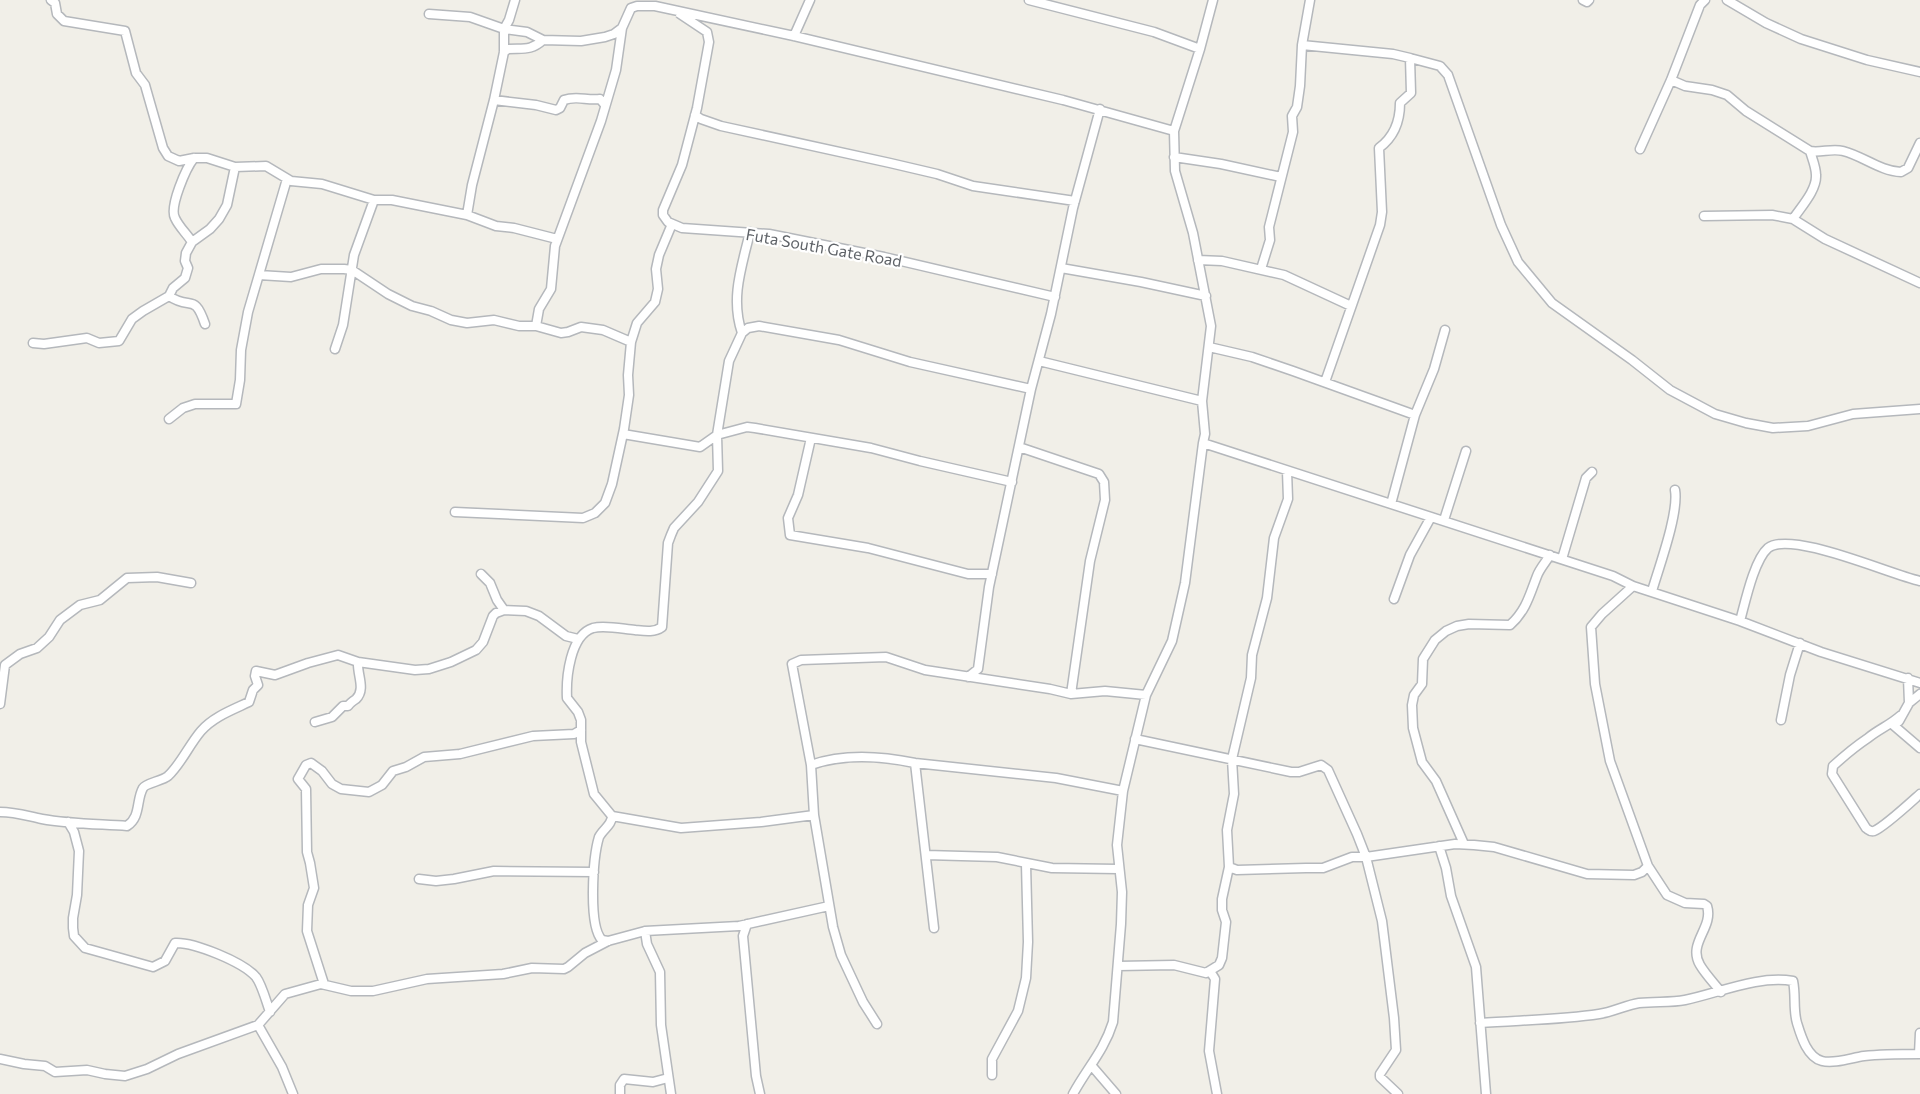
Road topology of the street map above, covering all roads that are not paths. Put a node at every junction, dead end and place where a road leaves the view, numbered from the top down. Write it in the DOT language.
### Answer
graph roads {
  1 [pos="51,0"];
  2 [pos="515,0"];
  3 [pos="810,0"];
  4 [pos="1029,0"];
  5 [pos="1213,0"];
  6 [pos="1310,0"];
  7 [pos="1583,0"];
  8 [pos="1589,0"];
  9 [pos="1705,0"];
  10 [pos="1727,0"];
  11 [pos="674,10"];
  12 [pos="429,14"];
  13 [pos="622,28"];
  14 [pos="504,29"];
  15 [pos="794,36"];
  16 [pos="543,40"];
  17 [pos="1302,45"];
  18 [pos="1200,49"];
  19 [pos="504,52"];
  20 [pos="1410,58"];
  21 [pos="1920,72"];
  22 [pos="1671,80"];
  23 [pos="494,100"];
  24 [pos="605,105"];
  25 [pos="1100,109"];
  26 [pos="695,116"];
  27 [pos="1174,131"];
  28 [pos="1920,143"];
  29 [pos="1640,149"];
  30 [pos="1810,151"];
  31 [pos="1174,157"];
  32 [pos="194,158"];
  33 [pos="235,167"];
  34 [pos="1281,177"];
  35 [pos="288,179"];
  36 [pos="374,200"];
  37 [pos="1075,201"];
  38 [pos="467,215"];
  39 [pos="1704,216"];
  40 [pos="1793,219"];
  41 [pos="672,224"];
  42 [pos="750,232"];
  43 [pos="557,239"];
  44 [pos="192,242"];
  45 [pos="1198,260"];
  46 [pos="1061,268"];
  47 [pos="1262,269"];
  48 [pos="352,270"];
  49 [pos="259,275"];
  50 [pos="1920,283"];
  51 [pos="1206,296"];
  52 [pos="169,297"];
  53 [pos="1055,297"];
  54 [pos="1351,306"];
  55 [pos="205,324"];
  56 [pos="536,326"];
  57 [pos="1445,330"];
  58 [pos="742,333"];
  59 [pos="631,342"];
  60 [pos="33,343"];
  61 [pos="1209,347"];
  62 [pos="335,349"];
  63 [pos="1039,361"];
  64 [pos="1325,382"];
  65 [pos="1031,389"];
  66 [pos="1202,401"];
  67 [pos="1920,409"];
  68 [pos="1415,415"];
  69 [pos="169,419"];
  70 [pos="623,434"];
  71 [pos="717,435"];
  72 [pos="812,438"];
  73 [pos="1203,443"];
  74 [pos="1019,447"];
  75 [pos="1466,451"];
  76 [pos="1287,471"];
  77 [pos="1592,472"];
  78 [pos="1012,482"];
  79 [pos="1676,490"];
  80 [pos="1391,504"];
  81 [pos="455,512"];
  82 [pos="1431,517"];
  83 [pos="1443,520"];
  84 [pos="1550,555"];
  85 [pos="1562,559"];
  86 [pos="481,574"];
  87 [pos="992,574"];
  88 [pos="1920,581"];
  89 [pos="191,583"];
  90 [pos="1633,586"];
  91 [pos="1652,591"];
  92 [pos="1394,599"];
  93 [pos="504,610"];
  94 [pos="1740,621"];
  95 [pos="578,639"];
  96 [pos="1800,643"];
  97 [pos="358,662"];
  98 [pos="978,669"];
  99 [pos="968,676"];
  100 [pos="1908,678"];
  101 [pos="987,679"];
  102 [pos="1920,683"];
  103 [pos="1071,694"];
  104 [pos="1920,694"];
  105 [pos="1146,695"];
  106 [pos="1909,703"];
  107 [pos="0,704"];
  108 [pos="1781,720"];
  109 [pos="315,722"];
  110 [pos="1895,726"];
  111 [pos="581,730"];
  112 [pos="1135,739"];
  113 [pos="1920,747"];
  114 [pos="1232,759"];
  115 [pos="915,763"];
  116 [pos="812,765"];
  117 [pos="1123,791"];
  118 [pos="1920,794"];
  119 [pos="0,812"];
  120 [pos="814,815"];
  121 [pos="612,816"];
  122 [pos="68,822"];
  123 [pos="1464,844"];
  124 [pos="1438,846"];
  125 [pos="926,855"];
  126 [pos="1366,857"];
  127 [pos="1026,864"];
  128 [pos="1647,866"];
  129 [pos="1229,867"];
  130 [pos="1118,869"];
  131 [pos="594,872"];
  132 [pos="419,879"];
  133 [pos="829,906"];
  134 [pos="747,924"];
  135 [pos="934,928"];
  136 [pos="595,929"];
  137 [pos="645,931"];
  138 [pos="608,941"];
  139 [pos="585,952"];
  140 [pos="1118,966"];
  141 [pos="1206,973"];
  142 [pos="324,984"];
  143 [pos="1721,992"];
  144 [pos="270,1012"];
  145 [pos="1480,1023"];
  146 [pos="877,1024"];
  147 [pos="258,1025"];
  148 [pos="1920,1034"];
  149 [pos="1919,1054"];
  150 [pos="0,1059"];
  151 [pos="1091,1065"];
  152 [pos="992,1075"];
  153 [pos="668,1078"];
  154 [pos="293,1094"];
  155 [pos="620,1094"];
  156 [pos="672,1094"];
  157 [pos="760,1094"];
  158 [pos="1073,1094"];
  159 [pos="1116,1094"];
  160 [pos="1217,1094"];
  161 [pos="1398,1094"];
  162 [pos="1486,1094"];
  1 -- 32 [label="street"];
  2 -- 14 [label="street"];
  3 -- 15 [label="street"];
  4 -- 18 [label="street"];
  5 -- 18 [label="street"];
  6 -- 17 [label="street"];
  7 -- 8 [label="street"];
  9 -- 22 [label="street"];
  10 -- 21 [label="street"];
  11 -- 13 [label="street"];
  11 -- 15 [label="street"];
  11 -- 26 [label="street"];
  12 -- 14 [label="street"];
  13 -- 16 [label="street"];
  13 -- 24 [label="street"];
  14 -- 16 [label="street"];
  14 -- 19 [label="street"];
  15 -- 25 [label="street"];
  16 -- 19 [label="street"];
  17 -- 20 [label="street"];
  17 -- 34 [label="street"];
  18 -- 27 [label="street"];
  19 -- 23 [label="street"];
  20 -- 54 [label="street"];
  20 -- 67 [label="street"];
  22 -- 29 [label="street"];
  22 -- 30 [label="street"];
  23 -- 24 [label="street"];
  23 -- 38 [label="street"];
  24 -- 43 [label="street"];
  25 -- 27 [label="street"];
  25 -- 37 [label="street"];
  26 -- 37 [label="street"];
  26 -- 41 [label="street"];
  27 -- 31 [label="street"];
  28 -- 30 [label="street"];
  30 -- 40 [label="street"];
  31 -- 34 [label="street"];
  31 -- 45 [label="street"];
  32 -- 33 [label="street"];
  32 -- 44 [label="street"];
  33 -- 35 [label="street"];
  33 -- 44 [label="street"];
  34 -- 47 [label="street"];
  35 -- 36 [label="street"];
  35 -- 49 [label="street"];
  36 -- 38 [label="street"];
  36 -- 48 [label="street"];
  37 -- 46 [label="street"];
  38 -- 43 [label="street"];
  39 -- 40 [label="street"];
  40 -- 50 [label="street"];
  41 -- 42 [label="street, Futa South Gate Road"];
  41 -- 59 [label="street"];
  42 -- 53 [label="street, Futa South Gate Road"];
  42 -- 58 [label="street"];
  43 -- 56 [label="street"];
  44 -- 52 [label="street"];
  45 -- 47 [label="street"];
  45 -- 51 [label="street"];
  46 -- 51 [label="street"];
  46 -- 53 [label="street"];
  47 -- 54 [label="street"];
  48 -- 49 [label="street"];
  48 -- 56 [label="street"];
  48 -- 62 [label="street"];
  49 -- 69 [label="street"];
  51 -- 61 [label="street"];
  52 -- 55 [label="street"];
  52 -- 60 [label="street"];
  53 -- 63 [label="street"];
  54 -- 64 [label="street"];
  56 -- 59 [label="street"];
  57 -- 68 [label="street"];
  58 -- 65 [label="street"];
  58 -- 71 [label="street"];
  59 -- 70 [label="street"];
  61 -- 64 [label="street"];
  61 -- 66 [label="street"];
  63 -- 65 [label="street"];
  63 -- 66 [label="street"];
  64 -- 68 [label="street"];
  65 -- 74 [label="street"];
  66 -- 73 [label="street"];
  68 -- 80 [label="street"];
  70 -- 71 [label="street"];
  70 -- 81 [label="street"];
  71 -- 72 [label="street"];
  71 -- 95 [label="street"];
  72 -- 78 [label="street"];
  72 -- 87 [label="street"];
  73 -- 76 [label="street"];
  73 -- 105 [label="street"];
  74 -- 78 [label="street"];
  74 -- 103 [label="street"];
  75 -- 83 [label="street"];
  76 -- 80 [label="street"];
  76 -- 114 [label="street"];
  77 -- 85 [label="street"];
  78 -- 87 [label="street"];
  79 -- 91 [label="street"];
  80 -- 82 [label="street"];
  82 -- 83 [label="street"];
  82 -- 92 [label="street"];
  83 -- 84 [label="street"];
  84 -- 85 [label="street"];
  84 -- 123 [label="street"];
  85 -- 90 [label="street"];
  86 -- 93 [label="street"];
  87 -- 98 [label="street"];
  88 -- 94 [label="street"];
  89 -- 107 [label="street"];
  90 -- 91 [label="street"];
  90 -- 128 [label="street"];
  91 -- 94 [label="street"];
  93 -- 95 [label="street"];
  93 -- 97 [label="street"];
  94 -- 96 [label="street"];
  95 -- 111 [label="street"];
  96 -- 100 [label="street"];
  96 -- 108 [label="street"];
  97 -- 109 [label="street"];
  97 -- 122 [label="street"];
  98 -- 99 [label="street"];
  98 -- 101 [label="street"];
  99 -- 101 [label="street"];
  99 -- 116 [label="street"];
  100 -- 102 [label="street"];
  100 -- 106 [label="street"];
  101 -- 103 [label="street"];
  103 -- 105 [label="street"];
  104 -- 106 [label="street"];
  105 -- 112 [label="street"];
  106 -- 110 [label="street"];
  110 -- 113 [label="street"];
  110 -- 118 [label="street"];
  111 -- 121 [label="street"];
  111 -- 142 [label="street"];
  112 -- 114 [label="street"];
  112 -- 117 [label="street"];
  114 -- 126 [label="street"];
  114 -- 129 [label="street"];
  115 -- 116 [label="street"];
  115 -- 117 [label="street"];
  115 -- 125 [label="street"];
  116 -- 120 [label="street"];
  117 -- 130 [label="street"];
  119 -- 122 [label="street"];
  120 -- 121 [label="street"];
  120 -- 133 [label="street"];
  121 -- 131 [label="street"];
  122 -- 144 [label="street"];
  123 -- 124 [label="street"];
  123 -- 128 [label="street"];
  124 -- 126 [label="street"];
  124 -- 145 [label="street"];
  125 -- 127 [label="street"];
  125 -- 135 [label="street"];
  126 -- 129 [label="street"];
  126 -- 161 [label="street"];
  127 -- 130 [label="street"];
  127 -- 152 [label="street"];
  128 -- 143 [label="street"];
  129 -- 141 [label="street"];
  130 -- 140 [label="street"];
  131 -- 132 [label="street"];
  131 -- 136 [label="street"];
  133 -- 134 [label="street"];
  133 -- 146 [label="street"];
  134 -- 137 [label="street"];
  134 -- 157 [label="street"];
  136 -- 138 [label="street"];
  136 -- 139 [label="street"];
  137 -- 138 [label="street"];
  137 -- 153 [label="street"];
  138 -- 139 [label="street"];
  139 -- 142 [label="street"];
  140 -- 141 [label="street"];
  140 -- 151 [label="street"];
  141 -- 160 [label="street"];
  142 -- 144 [label="street"];
  143 -- 145 [label="street"];
  143 -- 149 [label="street"];
  144 -- 147 [label="street"];
  145 -- 162 [label="street"];
  147 -- 150 [label="street"];
  147 -- 154 [label="street"];
  148 -- 149 [label="street"];
  151 -- 158 [label="street"];
  151 -- 159 [label="street"];
  153 -- 155 [label="street"];
  153 -- 156 [label="street"];
}
